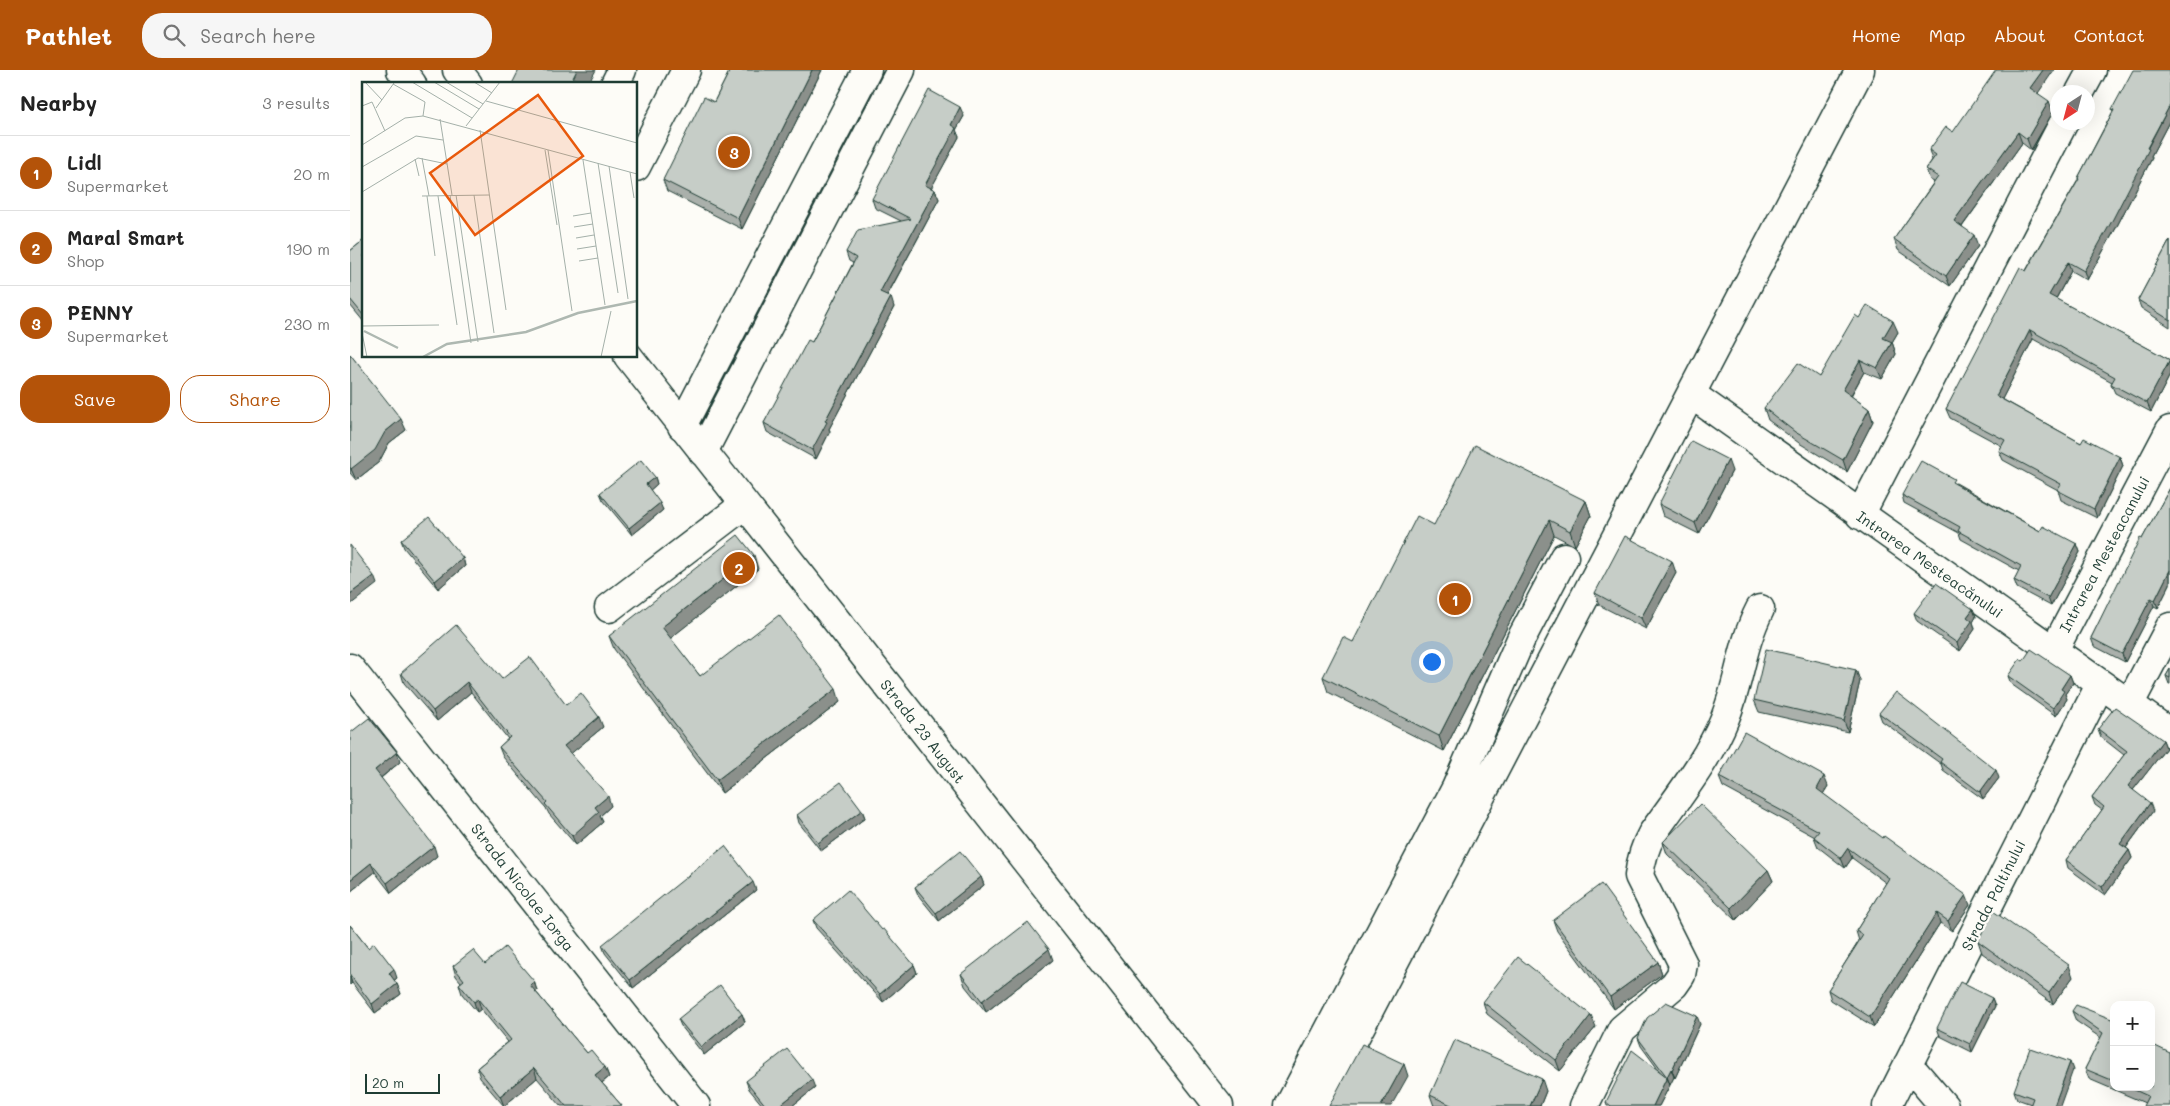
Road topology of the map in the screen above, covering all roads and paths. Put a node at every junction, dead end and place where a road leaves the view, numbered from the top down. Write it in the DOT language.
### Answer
graph roads {
  1 [pos="401,70"];
  2 [pos="457,70"];
  3 [pos="622,70"];
  4 [pos="686,70"];
  5 [pos="867,70"];
  6 [pos="901,70"];
  7 [pos="1860,70"];
  8 [pos="2092,70"];
  9 [pos="410,82"];
  10 [pos="466,82"];
  11 [pos="616,82"];
  12 [pos="2084,85"];
  13 [pos="2060,130"];
  14 [pos="638,163"];
  15 [pos="630,358"];
  16 [pos="1691,394"];
  17 [pos="682,426"];
  18 [pos="2170,430"];
  19 [pos="703,452"];
  20 [pos="744,505"];
  21 [pos="1860,515"];
  22 [pos="1564,557"];
  23 [pos="609,608"];
  24 [pos="1760,609"];
  25 [pos="2170,627"];
  26 [pos="2053,652"];
  27 [pos="350,668"];
  28 [pos="2100,685"];
  29 [pos="2129,705"];
  30 [pos="2170,733"];
  31 [pos="1908,1064"];
  32 [pos="696,1106"];
  33 [pos="1220,1106"];
  34 [pos="1289,1106"];
  35 [pos="1319,1106"];
  36 [pos="1584,1106"];
  37 [pos="1887,1106"];
  38 [pos="1944,1106"];
  1 -- 9 [label="street"];
  2 -- 10 [label="street"];
  3 -- 11 [label="street"];
  4 -- 14 [label="street"];
  5 -- 17 [label="street"];
  6 -- 19 [label="street"];
  7 -- 16 [label="street"];
  8 -- 12 [label="street"];
  13 -- 21 [label="street"];
  15 -- 17 [label="street, Strada 23 August"];
  16 -- 21 [label="street, Intrarea Mesteacănului"];
  16 -- 35 [label="street"];
  17 -- 19 [label="street, Strada 23 August"];
  18 -- 26 [label="street, Intrarea Mesteacanului"];
  19 -- 20 [label="street, Strada 23 August"];
  20 -- 23 [label="street"];
  20 -- 33 [label="street, Strada 23 August"];
  21 -- 26 [label="street, Intrarea Mesteacănului"];
  22 -- 34 [label="street"];
  24 -- 36 [label="street"];
  25 -- 29 [label="street"];
  26 -- 28 [label="street, Intrarea Mesteacănului"];
  27 -- 32 [label="street, Strada Nicolae Iorga"];
  28 -- 29 [label="street, Intrarea Mesteacănului"];
  28 -- 31 [label="street, Strada Paltinului"];
  29 -- 30 [label="street, Intrarea Mesteacănului"];
  31 -- 37 [label="street, Strada Paltinului"];
  31 -- 38 [label="street"];
}
